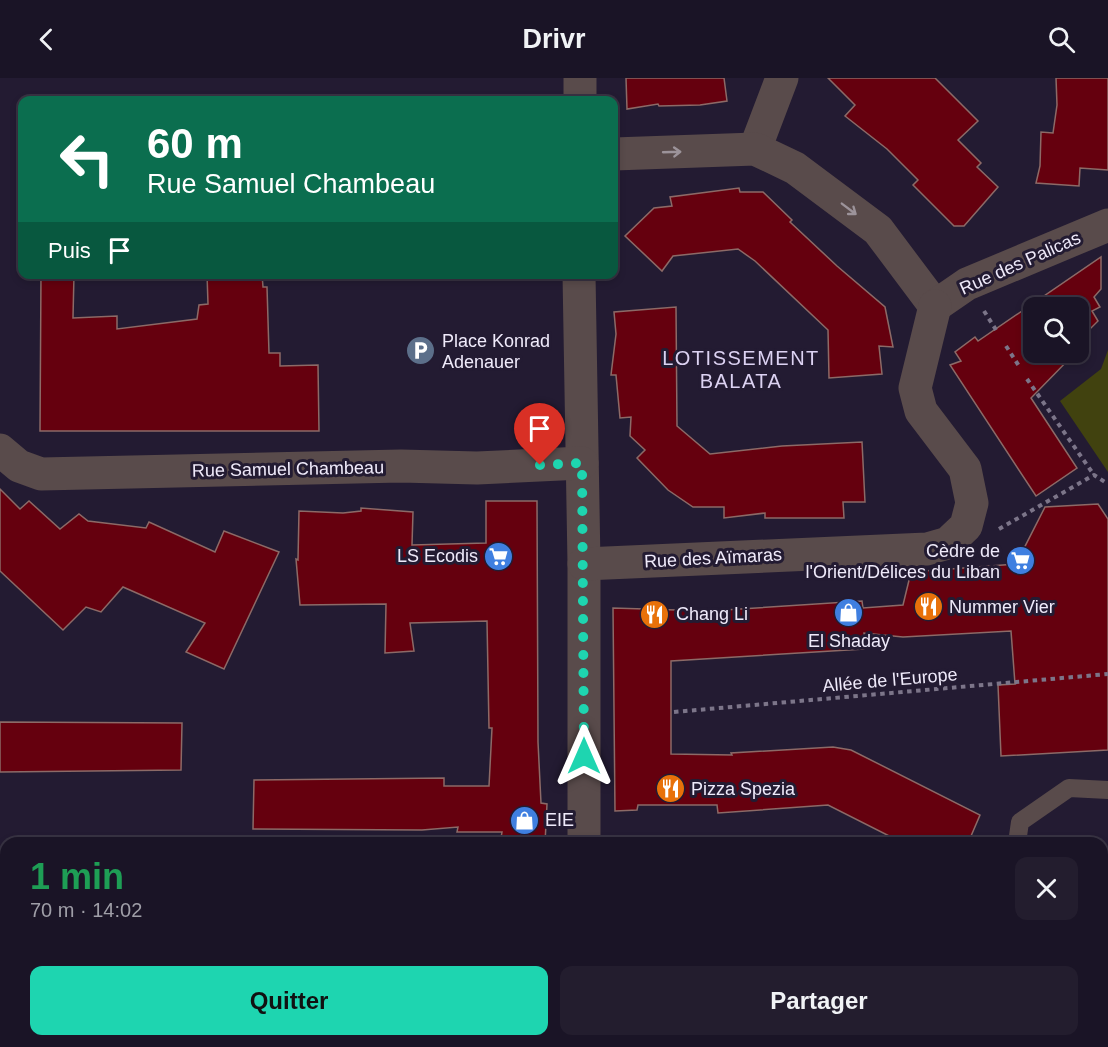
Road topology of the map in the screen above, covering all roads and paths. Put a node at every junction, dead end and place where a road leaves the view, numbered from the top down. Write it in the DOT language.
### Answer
graph roads {
  1 [pos="580,78"];
  2 [pos="782,78"];
  3 [pos="580,96"];
  4 [pos="755,149"];
  5 [pos="618,154"];
  6 [pos="1108,225"];
  7 [pos="579,279"];
  8 [pos="935,306"];
  9 [pos="1006,346"];
  10 [pos="1019,366"];
  11 [pos="1027,379"];
  12 [pos="0,450"];
  13 [pos="582,463"];
  14 [pos="1094,476"];
  15 [pos="1108,484"];
  16 [pos="989,534"];
  17 [pos="584,564"];
  18 [pos="1108,674"];
  19 [pos="674,711"];
  20 [pos="1108,790"];
  21 [pos="584,837"];
  22 [pos="1018,837"];
  1 -- 3 [label="street"];
  2 -- 4 [label="street"];
  5 -- 4 [label="street, one-way"];
  4 -- 8 [label="street, one-way"];
  6 -- 8 [label="street, Rue des Palicas"];
  7 -- 13 [label="street"];
  8 -- 17 [label="street, Rue des Aïmaras"];
  9 -- 10 [label="path"];
  11 -- 14 [label="path"];
  12 -- 13 [label="street, Rue Samuel Chambeau"];
  13 -- 17 [label="street"];
  14 -- 15 [label="path"];
  14 -- 16 [label="path"];
  17 -- 21 [label="street"];
  18 -- 19 [label="path, Allée de l'Europe"];
  20 -- 22 [label="lane"];
}
